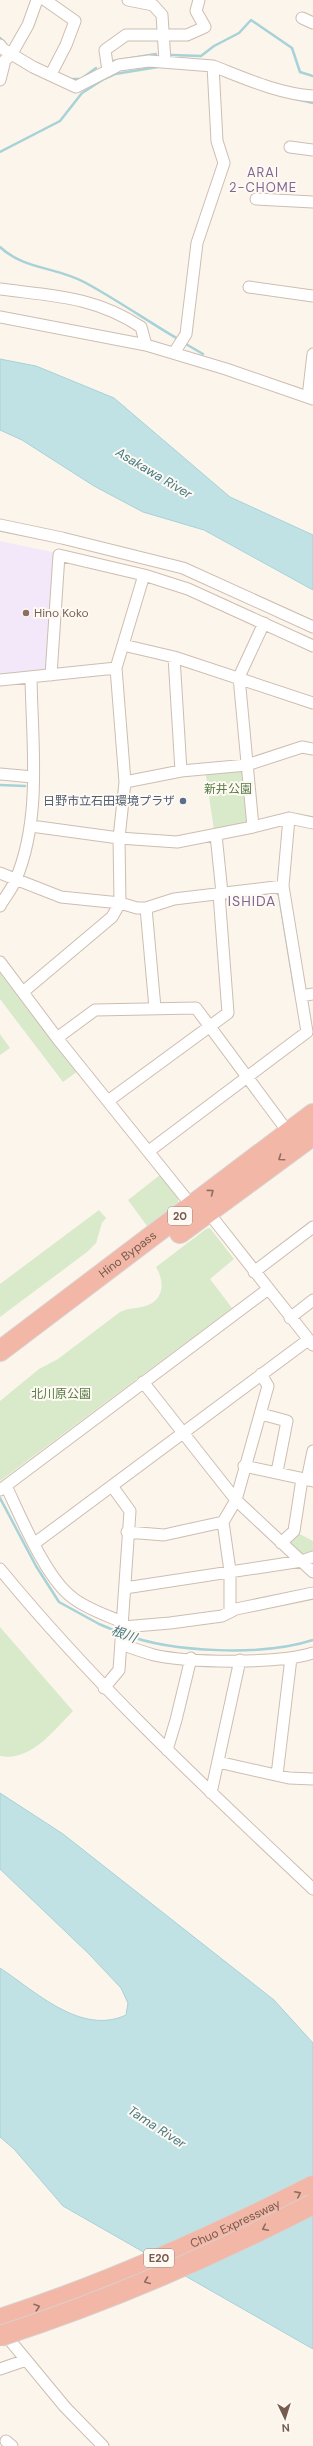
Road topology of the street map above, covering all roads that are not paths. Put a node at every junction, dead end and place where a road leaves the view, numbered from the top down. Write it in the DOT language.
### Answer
graph roads {
  1 [pos="37,0"];
  2 [pos="45,0"];
  3 [pos="128,0"];
  4 [pos="199,0"];
  5 [pos="302,18"];
  6 [pos="313,23"];
  7 [pos="164,36"];
  8 [pos="0,45"];
  9 [pos="11,55"];
  10 [pos="165,61"];
  11 [pos="213,69"];
  12 [pos="108,71"];
  13 [pos="51,74"];
  14 [pos="0,80"];
  15 [pos="313,96"];
  16 [pos="290,147"];
  17 [pos="313,150"];
  18 [pos="256,199"];
  19 [pos="313,202"];
  20 [pos="249,287"];
  21 [pos="0,289"];
  22 [pos="313,296"];
  23 [pos="0,317"];
  24 [pos="146,345"];
  25 [pos="180,345"];
  26 [pos="313,354"];
  27 [pos="310,398"];
  28 [pos="0,525"];
  29 [pos="144,575"];
  30 [pos="264,623"];
  31 [pos="313,627"];
  32 [pos="123,645"];
  33 [pos="313,646"];
  34 [pos="174,657"];
  35 [pos="116,668"];
  36 [pos="51,675"];
  37 [pos="31,677"];
  38 [pos="239,677"];
  39 [pos="0,680"];
  40 [pos="313,703"];
  41 [pos="313,749"];
  42 [pos="247,765"];
  43 [pos="181,771"];
  44 [pos="0,774"];
  45 [pos="33,777"];
  46 [pos="125,782"];
  47 [pos="289,818"];
  48 [pos="313,823"];
  49 [pos="31,826"];
  50 [pos="253,827"];
  51 [pos="216,835"];
  52 [pos="119,838"];
  53 [pos="0,873"];
  54 [pos="16,880"];
  55 [pos="283,886"];
  56 [pos="221,894"];
  57 [pos="120,904"];
  58 [pos="0,906"];
  59 [pos="146,908"];
  60 [pos="0,962"];
  61 [pos="23,992"];
  62 [pos="313,994"];
  63 [pos="301,996"];
  64 [pos="156,1008"];
  65 [pos="210,1026"];
  66 [pos="57,1038"];
  67 [pos="247,1078"];
  68 [pos="108,1101"];
  69 [pos="313,1114"];
  70 [pos="288,1132"];
  71 [pos="313,1135"];
  72 [pos="149,1151"];
  73 [pos="200,1209"];
  74 [pos="313,1227"];
  75 [pos="254,1272"];
  76 [pos="267,1290"];
  77 [pos="313,1300"];
  78 [pos="290,1318"];
  79 [pos="50,1322"];
  80 [pos="311,1343"];
  81 [pos="0,1351"];
  82 [pos="0,1366"];
  83 [pos="261,1374"];
  84 [pos="143,1382"];
  85 [pos="261,1414"];
  86 [pos="183,1434"];
  87 [pos="313,1451"];
  88 [pos="244,1466"];
  89 [pos="277,1472"];
  90 [pos="307,1480"];
  91 [pos="112,1486"];
  92 [pos="3,1488"];
  93 [pos="236,1500"];
  94 [pos="223,1522"];
  95 [pos="128,1532"];
  96 [pos="35,1543"];
  97 [pos="281,1543"];
  98 [pos="313,1557"];
  99 [pos="302,1561"];
  100 [pos="0,1569"];
  101 [pos="230,1571"];
  102 [pos="313,1572"];
  103 [pos="125,1588"];
  104 [pos="313,1593"];
  105 [pos="230,1611"];
  106 [pos="122,1626"];
  107 [pos="122,1643"];
  108 [pos="313,1653"];
  109 [pos="191,1658"];
  110 [pos="291,1658"];
  111 [pos="240,1660"];
  112 [pos="104,1688"];
  113 [pos="166,1750"];
  114 [pos="218,1762"];
  115 [pos="277,1775"];
  116 [pos="313,1778"];
  117 [pos="211,1793"];
  118 [pos="313,1889"];
  119 [pos="313,2186"];
  120 [pos="313,2204"];
  121 [pos="0,2319"];
  122 [pos="0,2328"];
  123 [pos="0,2336"];
  124 [pos="26,2360"];
  125 [pos="0,2369"];
  126 [pos="103,2446"];
  1 -- 9 [label="street"];
  2 -- 13 [label="street"];
  3 -- 7 [label="street"];
  4 -- 7 [label="street"];
  5 -- 6 [label="street"];
  7 -- 10 [label="street"];
  7 -- 12 [label="street"];
  8 -- 9 [label="street"];
  9 -- 13 [label="street"];
  9 -- 14 [label="street"];
  10 -- 11 [label="street"];
  10 -- 12 [label="street"];
  11 -- 15 [label="street"];
  11 -- 25 [label="street"];
  12 -- 13 [label="street"];
  16 -- 17 [label="street"];
  18 -- 19 [label="street"];
  20 -- 22 [label="street"];
  21 -- 24 [label="street"];
  23 -- 24 [label="street"];
  24 -- 25 [label="street"];
  25 -- 27 [label="street"];
  26 -- 27 [label="street"];
  28 -- 31 [label="street"];
  29 -- 30 [label="street"];
  29 -- 32 [label="street"];
  29 -- 36 [label="street"];
  30 -- 33 [label="street"];
  30 -- 38 [label="street"];
  32 -- 34 [label="street"];
  32 -- 35 [label="street"];
  34 -- 38 [label="street"];
  34 -- 43 [label="street"];
  35 -- 36 [label="street"];
  35 -- 46 [label="street"];
  36 -- 37 [label="street"];
  37 -- 39 [label="street"];
  37 -- 45 [label="street"];
  38 -- 40 [label="street"];
  38 -- 42 [label="street"];
  41 -- 42 [label="street"];
  42 -- 43 [label="street"];
  42 -- 50 [label="street"];
  43 -- 46 [label="street"];
  44 -- 45 [label="street"];
  45 -- 49 [label="street"];
  46 -- 52 [label="street"];
  47 -- 48 [label="street"];
  47 -- 50 [label="street"];
  47 -- 55 [label="street"];
  49 -- 52 [label="street"];
  49 -- 54 [label="street"];
  50 -- 51 [label="street"];
  51 -- 52 [label="street"];
  51 -- 56 [label="street"];
  52 -- 57 [label="street"];
  53 -- 54 [label="street"];
  54 -- 57 [label="street"];
  54 -- 58 [label="street"];
  55 -- 56 [label="street"];
  55 -- 63 [label="street"];
  56 -- 59 [label="street"];
  56 -- 65 [label="street"];
  57 -- 59 [label="street"];
  57 -- 61 [label="street"];
  59 -- 64 [label="street"];
  60 -- 61 [label="street"];
  61 -- 66 [label="street"];
  62 -- 63 [label="street"];
  63 -- 67 [label="street"];
  64 -- 65 [label="street"];
  64 -- 66 [label="street"];
  65 -- 67 [label="street"];
  65 -- 68 [label="street"];
  66 -- 68 [label="street"];
  67 -- 70 [label="street"];
  67 -- 72 [label="street"];
  68 -- 72 [label="street"];
  69 -- 70 [label="highway, Hino Bypass / 20"];
  73 -- 70 [label="highway, Hino Bypass / 20, one-way"];
  71 -- 73 [label="highway, Hino Bypass / 20, one-way"];
  72 -- 73 [label="street"];
  73 -- 75 [label="street"];
  73 -- 79 [label="highway, Hino Bypass / 20"];
  74 -- 75 [label="street"];
  75 -- 76 [label="street"];
  76 -- 78 [label="street"];
  76 -- 84 [label="street"];
  77 -- 78 [label="street"];
  78 -- 80 [label="street"];
  79 -- 81 [label="highway, Hino Bypass / 20"];
  79 -- 82 [label="highway, Hino Bypass / 20"];
  80 -- 83 [label="street"];
  83 -- 85 [label="street"];
  83 -- 86 [label="street"];
  84 -- 86 [label="street"];
  84 -- 92 [label="street"];
  85 -- 88 [label="street"];
  85 -- 89 [label="street"];
  86 -- 91 [label="street"];
  86 -- 93 [label="street"];
  87 -- 90 [label="street"];
  88 -- 89 [label="street"];
  88 -- 93 [label="street"];
  89 -- 90 [label="street"];
  90 -- 97 [label="street"];
  91 -- 95 [label="street"];
  91 -- 96 [label="street"];
  92 -- 96 [label="street"];
  93 -- 94 [label="street"];
  93 -- 97 [label="street"];
  94 -- 95 [label="street"];
  94 -- 101 [label="street"];
  95 -- 103 [label="street"];
  96 -- 106 [label="street"];
  97 -- 99 [label="street"];
  98 -- 99 [label="street"];
  99 -- 101 [label="street"];
  99 -- 102 [label="street"];
  100 -- 112 [label="street"];
  101 -- 103 [label="street"];
  101 -- 105 [label="street"];
  103 -- 106 [label="street"];
  104 -- 105 [label="street"];
  105 -- 106 [label="street"];
  106 -- 107 [label="street"];
  107 -- 109 [label="street"];
  107 -- 112 [label="street"];
  108 -- 110 [label="street"];
  109 -- 111 [label="street"];
  109 -- 113 [label="street"];
  110 -- 111 [label="street"];
  110 -- 115 [label="street"];
  111 -- 114 [label="street"];
  112 -- 113 [label="street"];
  113 -- 117 [label="street"];
  114 -- 115 [label="street"];
  114 -- 117 [label="street"];
  115 -- 116 [label="street"];
  117 -- 118 [label="street"];
  121 -- 119 [label="highway, Chuo Expressway / E20, one-way"];
  120 -- 123 [label="highway, Chuo Expressway / E20, one-way, bridge"];
  122 -- 124 [label="street"];
  124 -- 125 [label="street"];
  124 -- 126 [label="street"];
}
